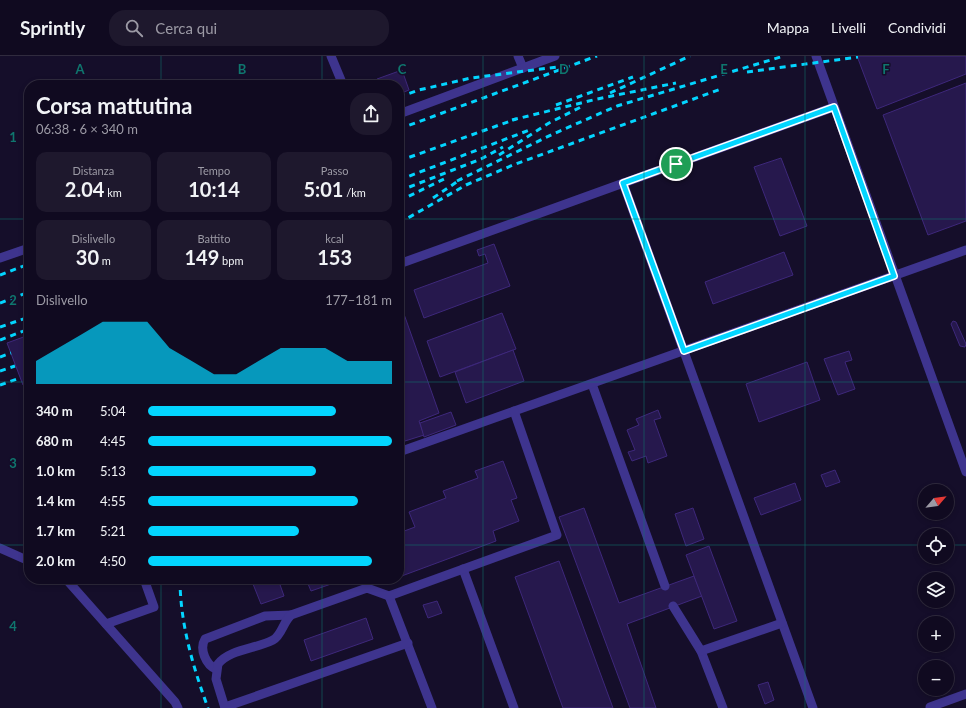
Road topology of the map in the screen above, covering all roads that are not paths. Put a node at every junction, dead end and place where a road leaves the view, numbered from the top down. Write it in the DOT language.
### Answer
graph roads {
  1 [pos="331,56"];
  2 [pos="518,56"];
  3 [pos="555,56"];
  4 [pos="816,56"];
  5 [pos="523,68"];
  6 [pos="341,80"];
  7 [pos="834,107"];
  8 [pos="404,112"];
  9 [pos="623,183"];
  10 [pos="24,250"];
  11 [pos="966,250"];
  12 [pos="0,258"];
  13 [pos="404,262"];
  14 [pos="894,276"];
  15 [pos="684,351"];
  16 [pos="592,384"];
  17 [pos="514,411"];
  18 [pos="404,450"];
  19 [pos="963,456"];
  20 [pos="966,472"];
  21 [pos="0,548"];
  22 [pos="24,559"];
  23 [pos="463,569"];
  24 [pos="70,584"];
  25 [pos="146,584"];
  26 [pos="368,584"];
  27 [pos="664,586"];
  28 [pos="369,588"];
  29 [pos="389,596"];
  30 [pos="673,606"];
  31 [pos="291,615"];
  32 [pos="782,623"];
  33 [pos="106,624"];
  34 [pos="408,643"];
  35 [pos="701,651"];
  36 [pos="216,669"];
  37 [pos="966,694"];
  38 [pos="178,708"];
  39 [pos="225,708"];
  40 [pos="432,708"];
  41 [pos="514,708"];
  42 [pos="723,708"];
  43 [pos="813,708"];
  44 [pos="931,708"];
  1 -- 6 [label="lane"];
  2 -- 5 [label="lane"];
  3 -- 5 [label="lane"];
  4 -- 7 [label="lane"];
  5 -- 8 [label="lane"];
  7 -- 9 [label="lane"];
  7 -- 14 [label="lane"];
  9 -- 13 [label="lane"];
  9 -- 15 [label="lane"];
  10 -- 12 [label="lane"];
  11 -- 14 [label="lane"];
  14 -- 15 [label="lane"];
  14 -- 19 [label="lane"];
  15 -- 16 [label="lane"];
  15 -- 32 [label="lane"];
  16 -- 17 [label="lane"];
  16 -- 27 [label="lane"];
  17 -- 18 [label="lane"];
  17 -- 23 [label="lane"];
  19 -- 20 [label="lane"];
  21 -- 22 [label="lane"];
  23 -- 29 [label="lane"];
  23 -- 41 [label="lane"];
  24 -- 33 [label="lane"];
  25 -- 33 [label="lane"];
  26 -- 28 [label="lane"];
  28 -- 29 [label="lane"];
  28 -- 31 [label="lane"];
  29 -- 34 [label="lane"];
  30 -- 35 [label="lane"];
  31 -- 36 [label="lane"];
  31 -- 36 [label="lane"];
  32 -- 35 [label="lane"];
  32 -- 43 [label="lane"];
  33 -- 38 [label="lane"];
  34 -- 39 [label="lane"];
  34 -- 40 [label="lane"];
  35 -- 42 [label="lane"];
  36 -- 39 [label="lane"];
  37 -- 44 [label="lane"];
}
